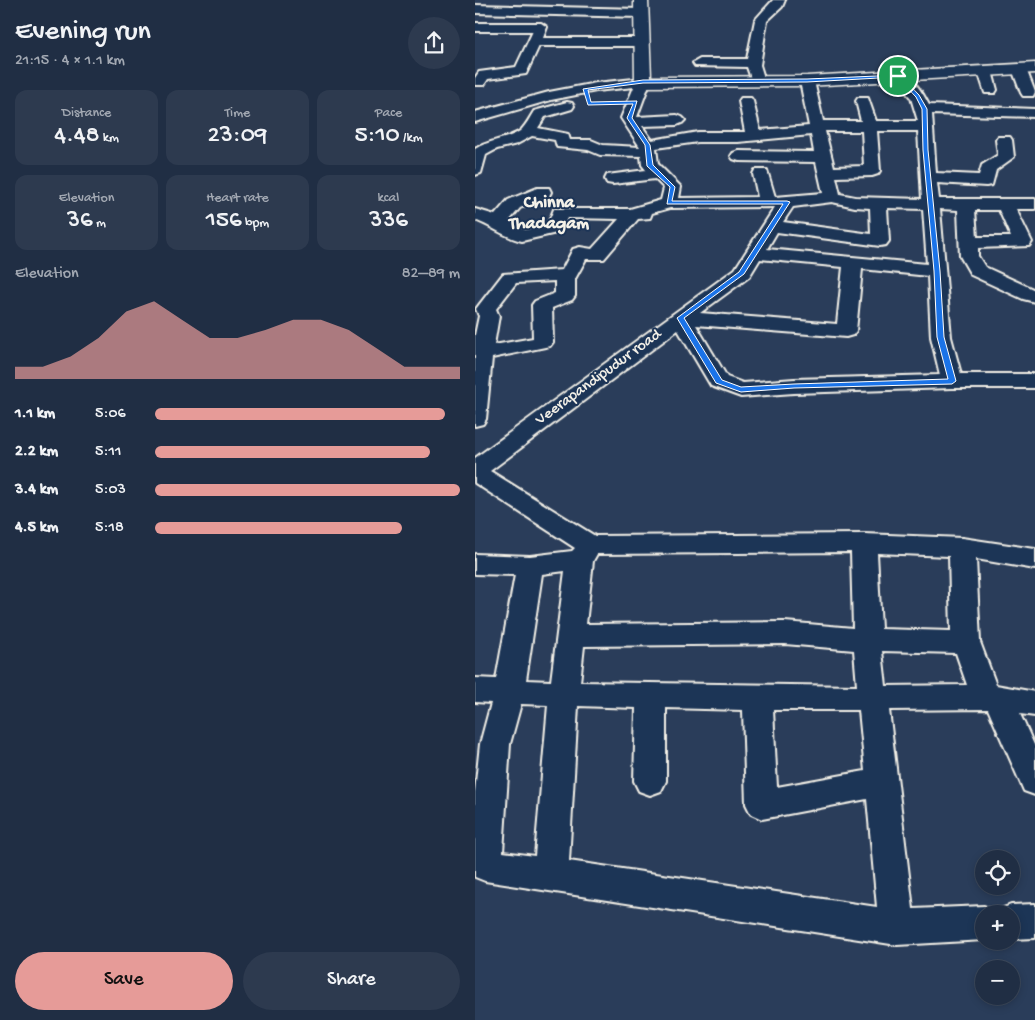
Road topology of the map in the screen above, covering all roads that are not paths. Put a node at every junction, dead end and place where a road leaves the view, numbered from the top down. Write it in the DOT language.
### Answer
graph roads {
  1 [pos="597,0"];
  2 [pos="779,0"];
  3 [pos="641,6"];
  4 [pos="475,9"];
  5 [pos="545,14"];
  6 [pos="586,16"];
  7 [pos="475,27"];
  8 [pos="581,42"];
  9 [pos="642,42"];
  10 [pos="534,43"];
  11 [pos="514,44"];
  12 [pos="525,61"];
  13 [pos="483,62"];
  14 [pos="700,63"];
  15 [pos="753,63"];
  16 [pos="1035,68"];
  17 [pos="1019,69"];
  18 [pos="985,71"];
  19 [pos="898,76"];
  20 [pos="758,81"];
  21 [pos="807,81"];
  22 [pos="477,82"];
  23 [pos="643,82"];
  24 [pos="585,89"];
  25 [pos="990,90"];
  26 [pos="1029,93"];
  27 [pos="746,101"];
  28 [pos="863,101"];
  29 [pos="617,102"];
  30 [pos="636,102"];
  31 [pos="1035,113"];
  32 [pos="476,116"];
  33 [pos="925,117"];
  34 [pos="677,120"];
  35 [pos="633,122"];
  36 [pos="869,126"];
  37 [pos="817,128"];
  38 [pos="529,131"];
  39 [pos="753,135"];
  40 [pos="1004,140"];
  41 [pos="648,148"];
  42 [pos="739,156"];
  43 [pos="476,165"];
  44 [pos="825,165"];
  45 [pos="659,174"];
  46 [pos="761,174"];
  47 [pos="928,177"];
  48 [pos="613,179"];
  49 [pos="543,192"];
  50 [pos="832,197"];
  51 [pos="778,202"];
  52 [pos="878,202"];
  53 [pos="931,204"];
  54 [pos="1035,204"];
  55 [pos="967,205"];
  56 [pos="1005,205"];
  57 [pos="665,209"];
  58 [pos="634,213"];
  59 [pos="475,214"];
  60 [pos="498,222"];
  61 [pos="772,226"];
  62 [pos="521,236"];
  63 [pos="969,243"];
  64 [pos="755,253"];
  65 [pos="853,263"];
  66 [pos="516,264"];
  67 [pos="937,271"];
  68 [pos="565,275"];
  69 [pos="475,296"];
  70 [pos="1035,296"];
  71 [pos="495,297"];
  72 [pos="681,318"];
  73 [pos="479,356"];
  74 [pos="952,381"];
  75 [pos="1035,381"];
  76 [pos="475,418"];
  77 [pos="475,471"];
  78 [pos="864,542"];
  79 [pos="961,547"];
  80 [pos="585,552"];
  81 [pos="1035,559"];
  82 [pos="475,564"];
  83 [pos="530,566"];
  84 [pos="571,635"];
  85 [pos="867,640"];
  86 [pos="966,642"];
  87 [pos="475,690"];
  88 [pos="509,691"];
  89 [pos="564,694"];
  90 [pos="651,695"];
  91 [pos="757,696"];
  92 [pos="874,697"];
  93 [pos="991,697"];
  94 [pos="1035,704"];
  95 [pos="650,781"];
  96 [pos="1035,781"];
  97 [pos="883,782"];
  98 [pos="483,873"];
  99 [pos="551,875"];
  100 [pos="1035,921"];
  101 [pos="1020,922"];
  102 [pos="975,923"];
  103 [pos="897,926"];
  1 -- 6 [label="street"];
  2 -- 15 [label="street"];
  3 -- 6 [label="street"];
  3 -- 9 [label="main road"];
  4 -- 5 [label="street"];
  5 -- 6 [label="street"];
  5 -- 7 [label="street"];
  5 -- 10 [label="street"];
  6 -- 8 [label="street"];
  8 -- 9 [label="street"];
  8 -- 10 [label="street"];
  9 -- 23 [label="main road"];
  10 -- 11 [label="street"];
  10 -- 12 [label="street"];
  12 -- 13 [label="street"];
  12 -- 22 [label="street"];
  14 -- 15 [label="street"];
  15 -- 20 [label="street"];
  16 -- 17 [label="main road"];
  17 -- 18 [label="main road"];
  17 -- 26 [label="street"];
  18 -- 19 [label="main road"];
  18 -- 25 [label="street"];
  19 -- 21 [label="main road"];
  19 -- 33 [label="street"];
  20 -- 21 [label="main road"];
  20 -- 23 [label="main road"];
  21 -- 37 [label="street"];
  22 -- 32 [label="street"];
  23 -- 24 [label="street"];
  23 -- 30 [label="street"];
  24 -- 32 [label="street"];
  24 -- 38 [label="street"];
  27 -- 39 [label="street"];
  28 -- 36 [label="street"];
  29 -- 30 [label="street"];
  30 -- 35 [label="street"];
  31 -- 33 [label="street"];
  33 -- 36 [label="street"];
  33 -- 47 [label="street"];
  34 -- 35 [label="street"];
  35 -- 41 [label="street"];
  36 -- 37 [label="street"];
  36 -- 44 [label="street"];
  37 -- 39 [label="street"];
  37 -- 44 [label="street"];
  38 -- 41 [label="street"];
  38 -- 43 [label="street"];
  39 -- 41 [label="street"];
  40 -- 47 [label="street"];
  41 -- 45 [label="street"];
  42 -- 44 [label="street"];
  44 -- 50 [label="street"];
  45 -- 48 [label="street"];
  45 -- 57 [label="street"];
  46 -- 51 [label="street"];
  47 -- 53 [label="street"];
  49 -- 60 [label="street"];
  50 -- 51 [label="street"];
  50 -- 52 [label="street"];
  51 -- 57 [label="street"];
  51 -- 61 [label="street, Veerapandipudur road"];
  52 -- 53 [label="street"];
  52 -- 61 [label="street"];
  53 -- 55 [label="street"];
  53 -- 67 [label="street"];
  54 -- 56 [label="street"];
  55 -- 56 [label="street"];
  55 -- 63 [label="street"];
  56 -- 63 [label="street"];
  57 -- 58 [label="street"];
  58 -- 62 [label="street"];
  58 -- 68 [label="street"];
  59 -- 60 [label="street"];
  60 -- 62 [label="street"];
  61 -- 64 [label="street, Veerapandipudur road"];
  62 -- 66 [label="street"];
  63 -- 70 [label="street"];
  64 -- 65 [label="street"];
  64 -- 72 [label="street, Veerapandipudur road"];
  65 -- 67 [label="street"];
  65 -- 72 [label="street"];
  66 -- 68 [label="street"];
  66 -- 71 [label="street"];
  67 -- 74 [label="street"];
  68 -- 73 [label="street"];
  69 -- 71 [label="street"];
  71 -- 73 [label="street"];
  72 -- 74 [label="street"];
  72 -- 77 [label="street, Veerapandipudur road"];
  73 -- 76 [label="street"];
  74 -- 75 [label="street"];
  77 -- 80 [label="street"];
  78 -- 79 [label="street"];
  78 -- 80 [label="street"];
  78 -- 85 [label="street"];
  79 -- 81 [label="street"];
  79 -- 86 [label="street"];
  80 -- 83 [label="street"];
  80 -- 84 [label="street"];
  82 -- 83 [label="street"];
  83 -- 88 [label="street"];
  84 -- 85 [label="street"];
  84 -- 89 [label="street"];
  85 -- 86 [label="street"];
  85 -- 92 [label="street"];
  86 -- 93 [label="street"];
  87 -- 88 [label="street"];
  88 -- 89 [label="street"];
  88 -- 98 [label="street"];
  89 -- 90 [label="street"];
  89 -- 99 [label="street"];
  90 -- 91 [label="street"];
  90 -- 95 [label="street"];
  91 -- 92 [label="street"];
  91 -- 97 [label="street"];
  92 -- 93 [label="street"];
  92 -- 97 [label="street"];
  93 -- 94 [label="street"];
  93 -- 96 [label="street"];
  97 -- 103 [label="street"];
  98 -- 99 [label="street"];
  99 -- 103 [label="street"];
  100 -- 101 [label="street"];
  102 -- 103 [label="street"];
}
